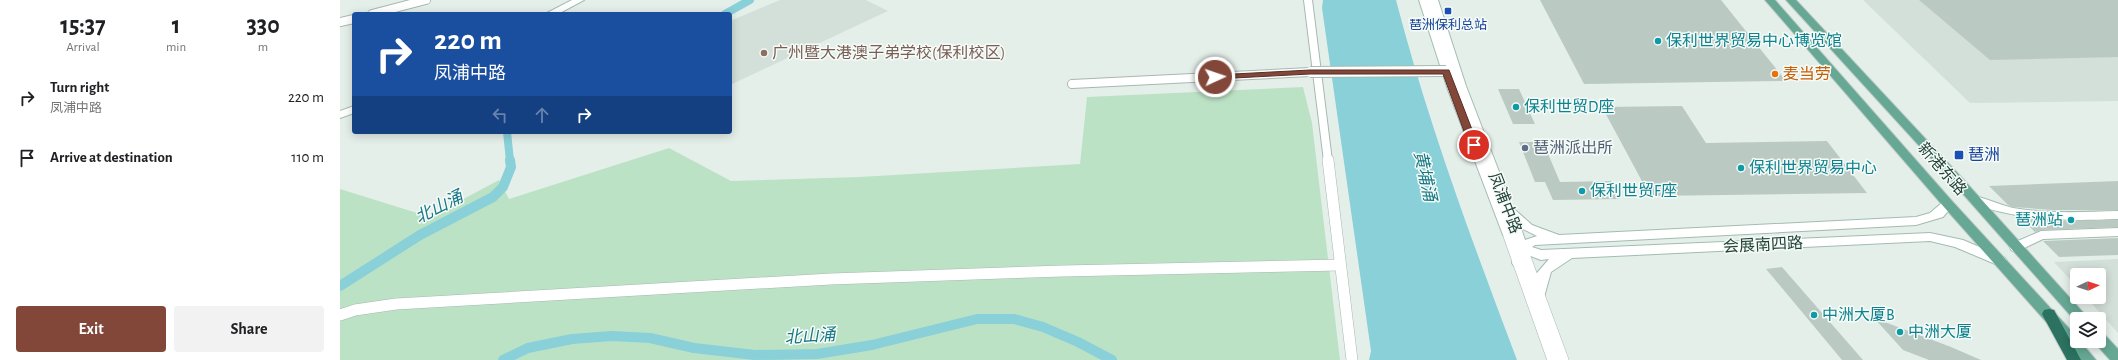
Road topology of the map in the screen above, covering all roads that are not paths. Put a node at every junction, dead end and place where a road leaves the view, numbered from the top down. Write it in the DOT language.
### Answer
graph roads {
  1 [pos="426,0"];
  2 [pos="579,0"];
  3 [pos="1308,0"];
  4 [pos="1424,0"];
  5 [pos="1434,0"];
  6 [pos="1770,0"];
  7 [pos="1791,0"];
  8 [pos="380,12"];
  9 [pos="554,12"];
  10 [pos="352,19"];
  11 [pos="340,22"];
  12 [pos="1446,71"];
  13 [pos="1310,72"];
  14 [pos="1072,84"];
  15 [pos="352,110"];
  16 [pos="340,115"];
  17 [pos="1975,200"];
  18 [pos="1948,204"];
  19 [pos="1507,208"];
  20 [pos="2118,215"];
  21 [pos="1916,221"];
  22 [pos="2118,232"];
  23 [pos="1509,235"];
  24 [pos="1930,237"];
  25 [pos="1562,240"];
  26 [pos="2016,247"];
  27 [pos="1522,249"];
  28 [pos="1569,254"];
  29 [pos="2000,261"];
  30 [pos="1520,263"];
  31 [pos="1340,265"];
  32 [pos="1539,293"];
  33 [pos="2076,312"];
  34 [pos="2049,314"];
  35 [pos="340,315"];
  36 [pos="2106,346"];
  37 [pos="2118,359"];
  38 [pos="1352,360"];
  39 [pos="1553,360"];
  40 [pos="1563,360"];
  41 [pos="2074,360"];
  42 [pos="2089,360"];
  1 -- 8 [label="street"];
  2 -- 9 [label="street"];
  3 -- 31 [label="street"];
  4 -- 12 [label="street, 凤浦中路"];
  5 -- 19 [label="street, 凤浦中路"];
  6 -- 18 [label="main road, 新港东路"];
  7 -- 17 [label="main road, 新港东路"];
  10 -- 11 [label="street"];
  12 -- 13 [label="street, bridge"];
  12 -- 23 [label="street, 凤浦中路"];
  13 -- 14 [label="street"];
  15 -- 16 [label="street"];
  17 -- 20 [label="street"];
  17 -- 26 [label="main road, 新港东路"];
  18 -- 21 [label="street, 会展南四路"];
  18 -- 29 [label="main road, 新港东路"];
  19 -- 25 [label="street"];
  19 -- 27 [label="street, 凤浦中路"];
  21 -- 24 [label="street"];
  21 -- 25 [label="street, 会展南四路"];
  22 -- 26 [label="street"];
  23 -- 27 [label="street"];
  23 -- 30 [label="street, 凤浦中路"];
  24 -- 28 [label="street, 会展南四路"];
  24 -- 29 [label="street, 会展南四路"];
  25 -- 27 [label="street, 会展南四路"];
  26 -- 33 [label="main road, 新港东路"];
  27 -- 28 [label="street, 会展南四路"];
  27 -- 30 [label="street"];
  27 -- 32 [label="street, 凤浦中路"];
  28 -- 32 [label="street"];
  29 -- 34 [label="main road, 新港东路"];
  30 -- 39 [label="street, 凤浦中路"];
  31 -- 35 [label="street"];
  31 -- 38 [label="street"];
  32 -- 40 [label="street, 凤浦中路"];
  34 -- 41 [label="highway"];
  34 -- 42 [label="main road, 新港东路"];
  36 -- 37 [label="main road"];
}
